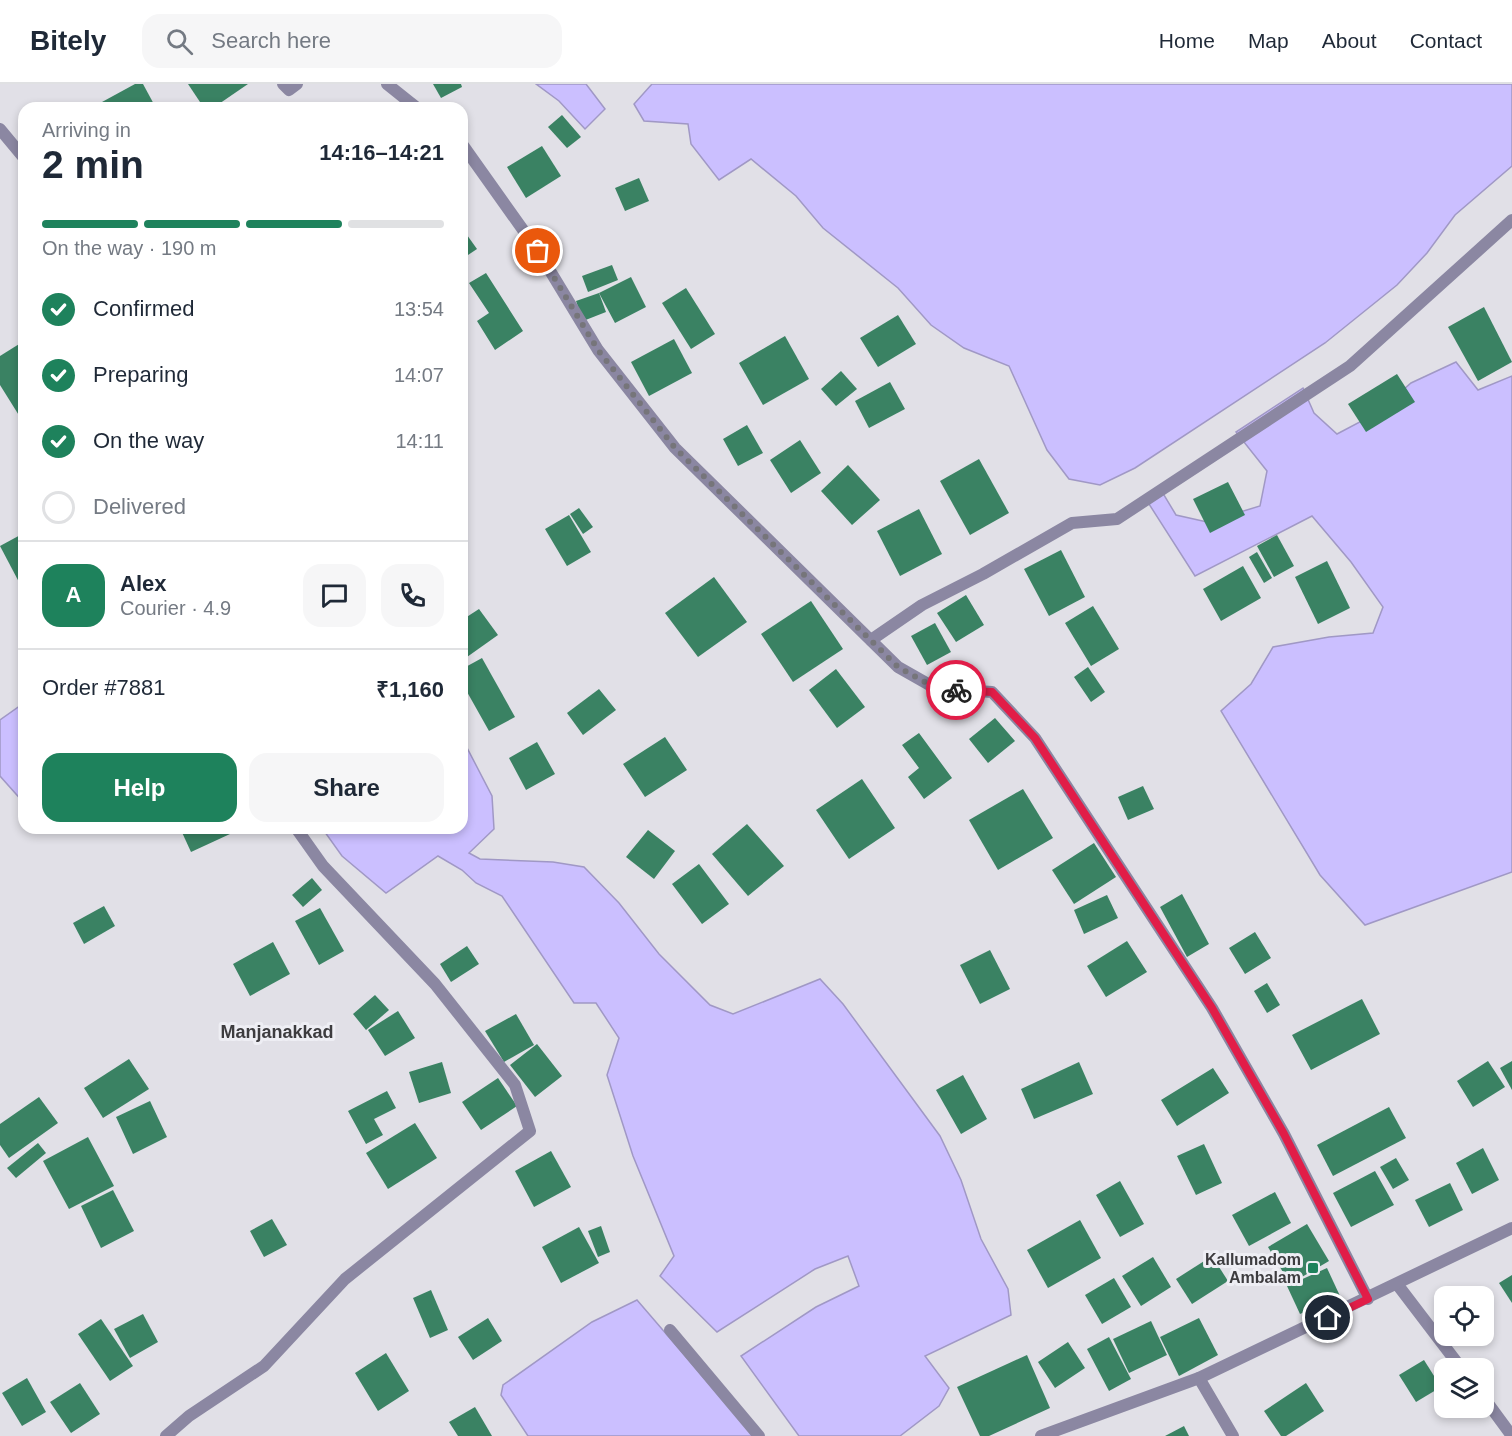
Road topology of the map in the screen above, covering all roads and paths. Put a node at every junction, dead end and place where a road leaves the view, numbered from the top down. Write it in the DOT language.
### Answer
graph roads {
  1 [pos="283,84"];
  2 [pos="297,84"];
  3 [pos="387,84"];
  4 [pos="410,102"];
  5 [pos="0,129"];
  6 [pos="18,151"];
  7 [pos="468,152"];
  8 [pos="1512,220"];
  9 [pos="871,640"];
  10 [pos="300,834"];
  11 [pos="1512,1228"];
  12 [pos="1397,1284"];
  13 [pos="1368,1299"];
  14 [pos="670,1330"];
  15 [pos="1453,1358"];
  16 [pos="1199,1378"];
  17 [pos="1494,1412"];
  18 [pos="166,1436"];
  19 [pos="759,1436"];
  20 [pos="1041,1436"];
  21 [pos="1233,1436"];
  22 [pos="1512,1436"];
  1 -- 2 [label="street"];
  3 -- 4 [label="street"];
  5 -- 6 [label="street"];
  7 -- 9 [label="street"];
  8 -- 9 [label="street"];
  9 -- 13 [label="street"];
  10 -- 18 [label="street"];
  11 -- 12 [label="street"];
  12 -- 13 [label="street"];
  12 -- 15 [label="street"];
  13 -- 16 [label="street"];
  14 -- 19 [label="street"];
  16 -- 20 [label="street"];
  16 -- 21 [label="street"];
  17 -- 22 [label="street"];
}
